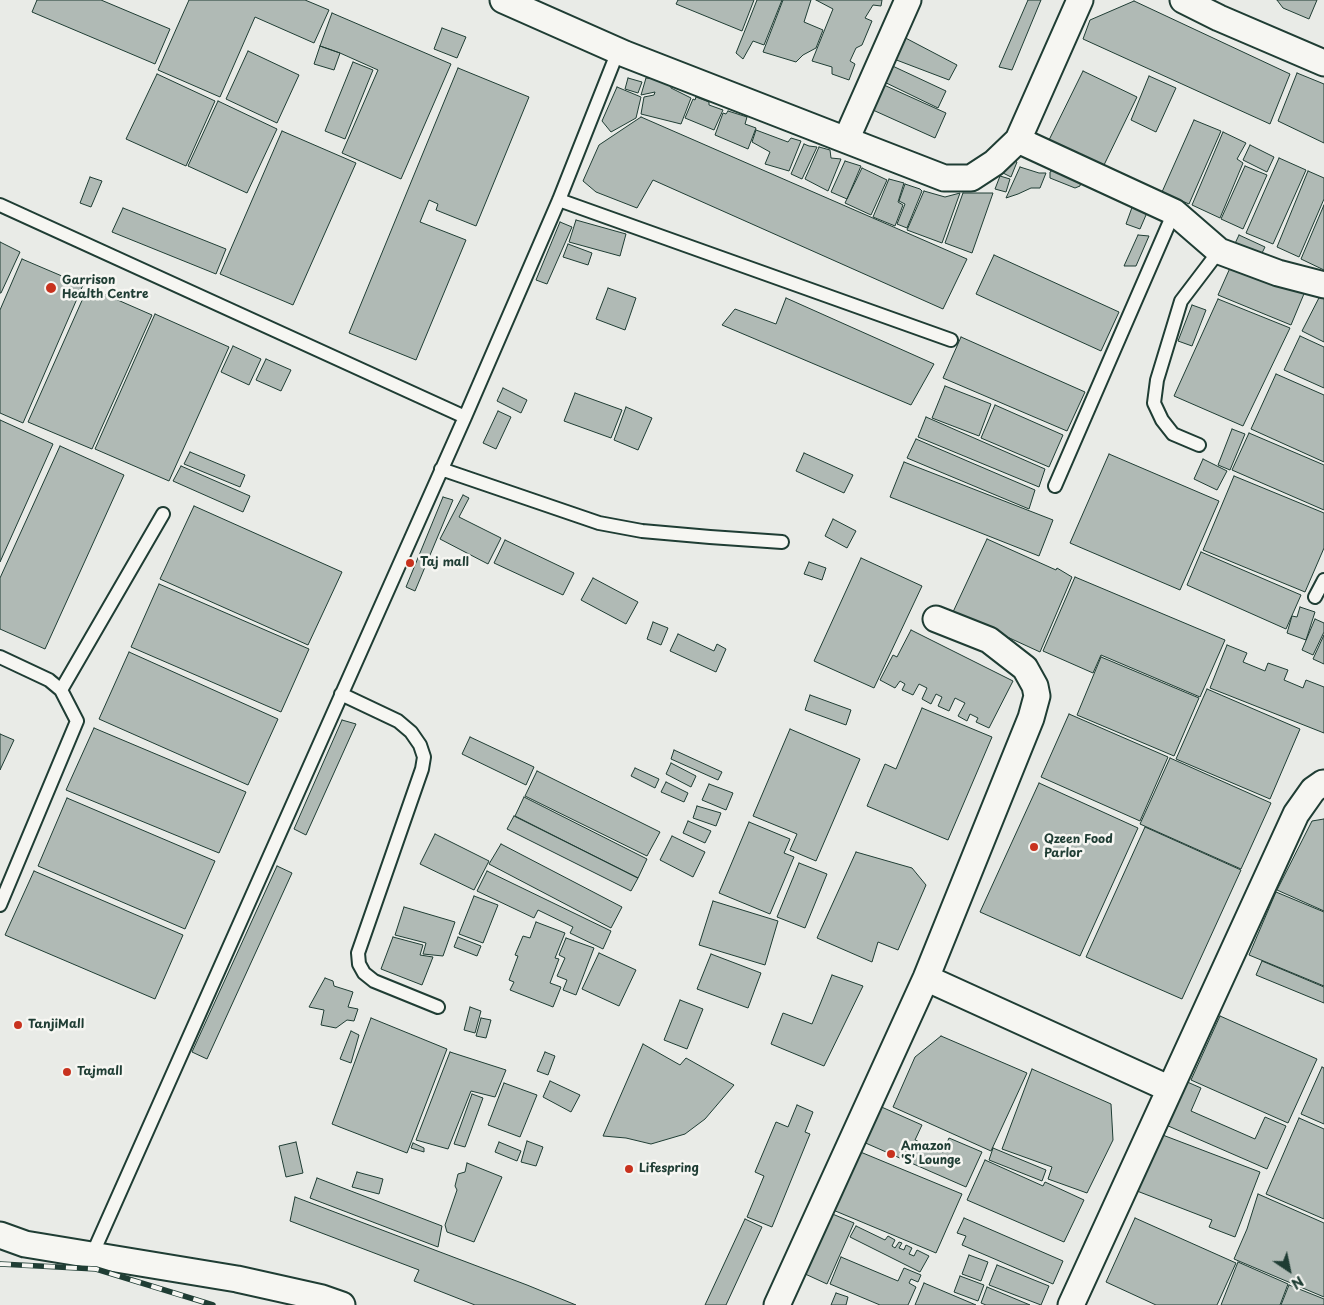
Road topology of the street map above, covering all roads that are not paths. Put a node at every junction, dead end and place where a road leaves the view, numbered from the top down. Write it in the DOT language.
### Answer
graph roads {
  1 [pos="503,0"];
  2 [pos="908,0"];
  3 [pos="1080,0"];
  4 [pos="1183,0"];
  5 [pos="1223,9"];
  6 [pos="618,51"];
  7 [pos="1324,62"];
  8 [pos="846,140"];
  9 [pos="1018,140"];
  10 [pos="559,200"];
  11 [pos="0,205"];
  12 [pos="1174,212"];
  13 [pos="1220,251"];
  14 [pos="1324,285"];
  15 [pos="951,340"];
  16 [pos="464,417"];
  17 [pos="1199,445"];
  18 [pos="441,469"];
  19 [pos="1055,486"];
  20 [pos="163,514"];
  21 [pos="782,542"];
  22 [pos="1324,580"];
  23 [pos="1315,597"];
  24 [pos="936,619"];
  25 [pos="0,657"];
  26 [pos="61,690"];
  27 [pos="341,694"];
  28 [pos="1324,783"];
  29 [pos="0,905"];
  30 [pos="926,978"];
  31 [pos="438,1007"];
  32 [pos="1170,1089"];
  33 [pos="0,1235"];
  34 [pos="92,1255"];
  35 [pos="342,1305"];
  36 [pos="777,1305"];
  37 [pos="1071,1305"];
  1 -- 6 [label="street"];
  2 -- 8 [label="street"];
  3 -- 9 [label="street"];
  4 -- 5 [label="street"];
  5 -- 7 [label="street"];
  6 -- 8 [label="street"];
  6 -- 10 [label="lane"];
  8 -- 9 [label="street"];
  9 -- 12 [label="street"];
  10 -- 15 [label="lane"];
  10 -- 16 [label="lane"];
  11 -- 16 [label="lane"];
  12 -- 13 [label="street"];
  12 -- 19 [label="lane"];
  13 -- 14 [label="street"];
  13 -- 17 [label="lane"];
  16 -- 18 [label="lane"];
  18 -- 21 [label="lane"];
  18 -- 27 [label="lane"];
  20 -- 26 [label="lane"];
  22 -- 23 [label="lane"];
  24 -- 30 [label="street"];
  25 -- 26 [label="lane"];
  26 -- 29 [label="lane"];
  27 -- 31 [label="lane"];
  27 -- 34 [label="lane"];
  28 -- 32 [label="street"];
  30 -- 32 [label="street"];
  30 -- 36 [label="street"];
  32 -- 37 [label="street"];
  33 -- 34 [label="street"];
  34 -- 35 [label="street"];
}
